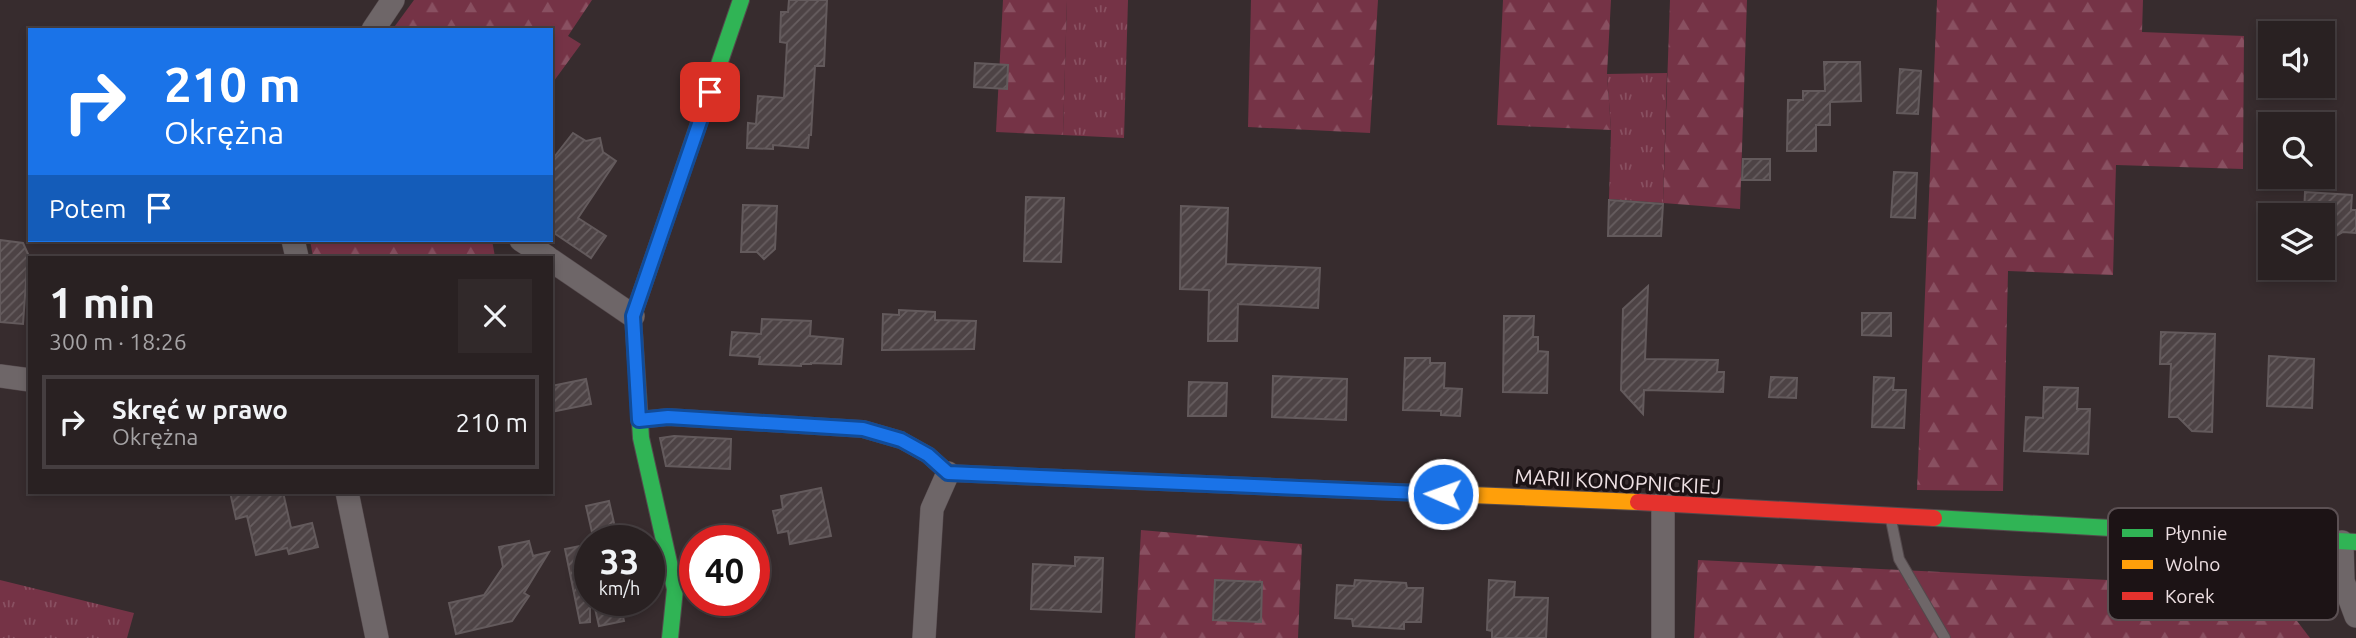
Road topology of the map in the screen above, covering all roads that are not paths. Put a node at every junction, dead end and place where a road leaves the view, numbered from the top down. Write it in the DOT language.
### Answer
graph roads {
  1 [pos="393,0"];
  2 [pos="741,0"];
  3 [pos="374,28"];
  4 [pos="524,242"];
  5 [pos="545,256"];
  6 [pos="553,262"];
  7 [pos="633,316"];
  8 [pos="0,376"];
  9 [pos="28,380"];
  10 [pos="639,420"];
  11 [pos="948,473"];
  12 [pos="347,494"];
  13 [pos="1663,503"];
  14 [pos="1890,517"];
  15 [pos="2108,529"];
  16 [pos="2349,542"];
  17 [pos="2356,616"];
  18 [pos="377,638"];
  19 [pos="670,638"];
  20 [pos="924,638"];
  21 [pos="1663,638"];
  22 [pos="1945,638"];
  1 -- 3 [label="street"];
  2 -- 7 [label="street"];
  4 -- 5 [label="street"];
  6 -- 7 [label="street"];
  7 -- 10 [label="street"];
  8 -- 9 [label="street"];
  10 -- 11 [label="street"];
  10 -- 19 [label="street"];
  11 -- 13 [label="street, MARII KONOPNICKIEJ"];
  11 -- 20 [label="street"];
  12 -- 18 [label="street"];
  13 -- 14 [label="street, MARII KONOPNICKIEJ"];
  13 -- 21 [label="street"];
  14 -- 15 [label="street, MARII KONOPNICKIEJ"];
  14 -- 22 [label="lane"];
  16 -- 17 [label="street"];
}
